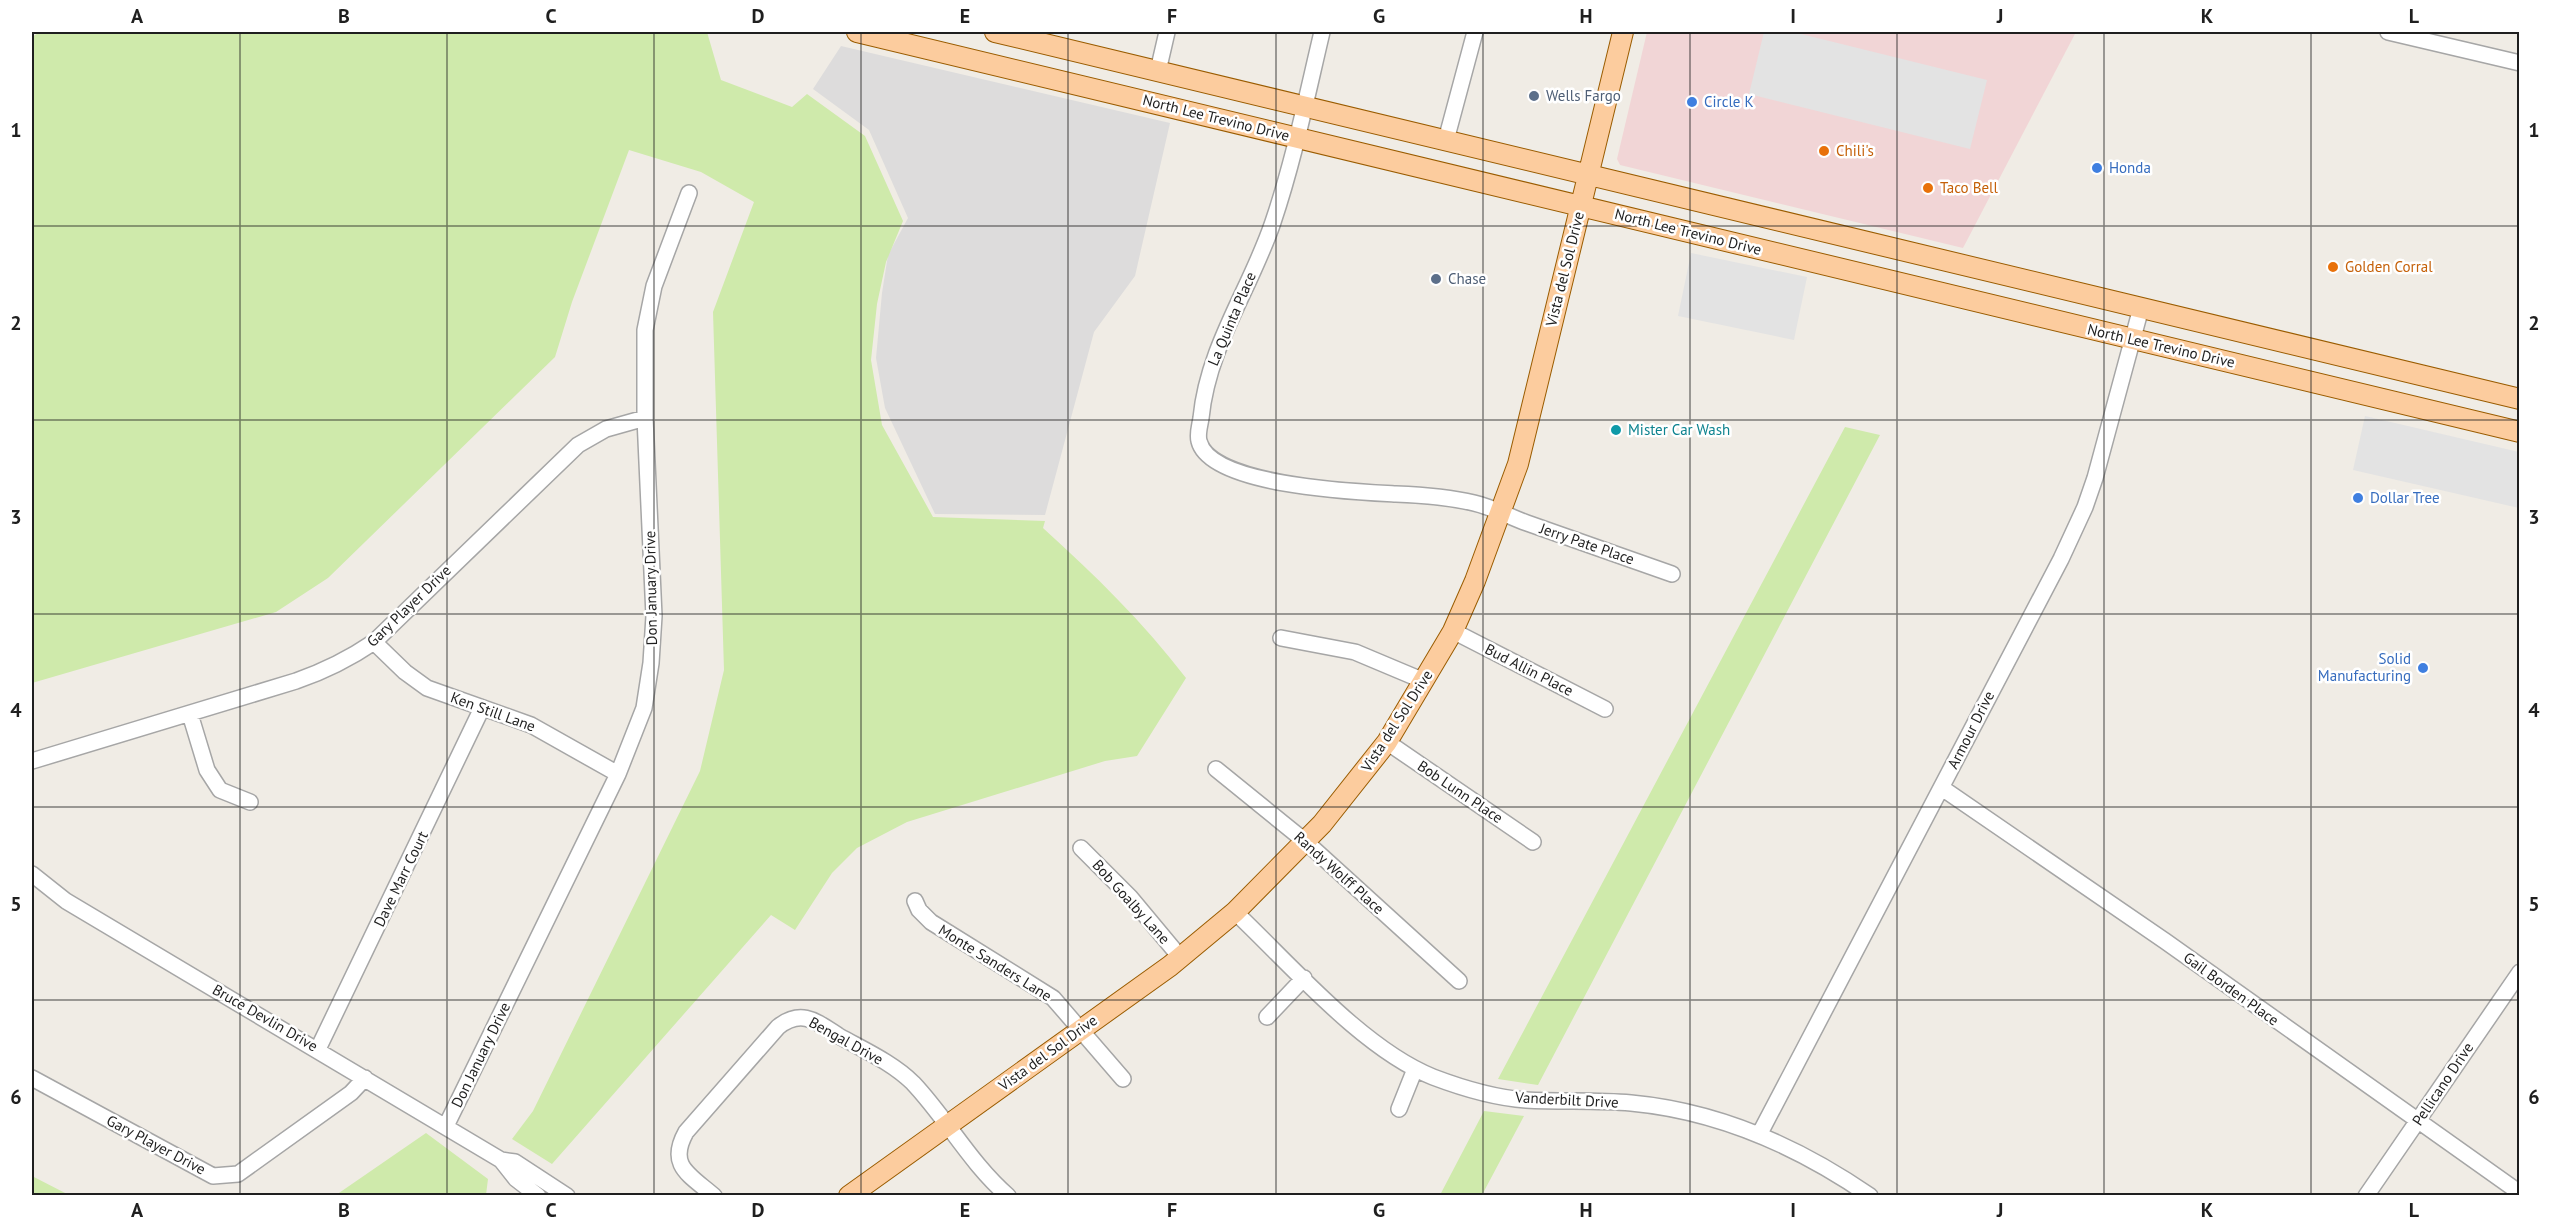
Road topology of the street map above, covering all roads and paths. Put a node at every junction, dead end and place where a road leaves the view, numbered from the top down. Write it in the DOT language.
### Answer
graph roads {
  1 [pos="857,32"];
  2 [pos="995,32"];
  3 [pos="1167,32"];
  4 [pos="1322,32"];
  5 [pos="1475,32"];
  6 [pos="1623,32"];
  7 [pos="2388,32"];
  8 [pos="2520,63"];
  9 [pos="1158,71"];
  10 [pos="1304,106"];
  11 [pos="1297,138"];
  12 [pos="1446,140"];
  13 [pos="1588,174"];
  14 [pos="689,193"];
  15 [pos="1580,205"];
  16 [pos="1890,248"];
  17 [pos="1883,279"];
  18 [pos="2141,308"];
  19 [pos="2132,339"];
  20 [pos="2364,361"];
  21 [pos="2355,392"];
  22 [pos="2520,399"];
  23 [pos="645,418"];
  24 [pos="2520,432"];
  25 [pos="1501,514"];
  26 [pos="1672,574"];
  27 [pos="1453,631"];
  28 [pos="1281,638"];
  29 [pos="374,642"];
  30 [pos="1424,681"];
  31 [pos="482,708"];
  32 [pos="1605,709"];
  33 [pos="190,714"];
  34 [pos="1387,742"];
  35 [pos="32,761"];
  36 [pos="1216,769"];
  37 [pos="618,774"];
  38 [pos="1942,788"];
  39 [pos="250,802"];
  40 [pos="1306,842"];
  41 [pos="1533,842"];
  42 [pos="1081,848"];
  43 [pos="32,874"];
  44 [pos="915,901"];
  45 [pos="1235,912"];
  46 [pos="1180,957"];
  47 [pos="2520,972"];
  48 [pos="1304,978"];
  49 [pos="1459,981"];
  50 [pos="1268,1017"];
  51 [pos="1079,1031"];
  52 [pos="318,1049"];
  53 [pos="1415,1069"];
  54 [pos="32,1078"];
  55 [pos="365,1078"];
  56 [pos="1123,1079"];
  57 [pos="1399,1109"];
  58 [pos="2418,1122"];
  59 [pos="446,1125"];
  60 [pos="948,1125"];
  61 [pos="1759,1135"];
  62 [pos="501,1160"];
  63 [pos="2520,1193"];
  64 [pos="538,1196"];
  65 [pos="567,1196"];
  66 [pos="714,1196"];
  67 [pos="849,1196"];
  68 [pos="1008,1196"];
  69 [pos="1870,1196"];
  70 [pos="2366,1196"];
  1 -- 11 [label="main road, North Lee Trevino Drive"];
  2 -- 9 [label="main road, North Lee Trevino Drive"];
  3 -- 9 [label="street"];
  4 -- 10 [label="street, La Quinta Place"];
  5 -- 12 [label="street"];
  6 -- 13 [label="main road, Vista del Sol Drive"];
  7 -- 8 [label="street"];
  9 -- 10 [label="main road, North Lee Trevino Drive"];
  10 -- 11 [label="street, La Quinta Place"];
  10 -- 12 [label="main road, North Lee Trevino Drive"];
  11 -- 15 [label="main road, North Lee Trevino Drive"];
  11 -- 25 [label="street, La Quinta Place"];
  12 -- 13 [label="main road, North Lee Trevino Drive"];
  13 -- 15 [label="main road, Vista del Sol Drive"];
  13 -- 16 [label="main road, North Lee Trevino Drive"];
  14 -- 23 [label="street, Don January Drive"];
  15 -- 17 [label="main road, North Lee Trevino Drive"];
  15 -- 25 [label="main road, Vista del Sol Drive"];
  16 -- 17 [label="main road"];
  16 -- 18 [label="main road, North Lee Trevino Drive"];
  17 -- 19 [label="main road, North Lee Trevino Drive"];
  18 -- 19 [label="street, Armour Drive"];
  18 -- 20 [label="main road, North Lee Trevino Drive"];
  19 -- 21 [label="main road, North Lee Trevino Drive"];
  19 -- 38 [label="street, Armour Drive"];
  20 -- 21 [label="main road"];
  20 -- 22 [label="main road, North Lee Trevino Drive"];
  21 -- 24 [label="main road, North Lee Trevino Drive"];
  23 -- 29 [label="street, Gary Player Drive"];
  23 -- 37 [label="street, Don January Drive"];
  25 -- 26 [label="street, Jerry Pate Place"];
  25 -- 27 [label="main road, Vista del Sol Drive"];
  27 -- 30 [label="main road, Vista del Sol Drive"];
  27 -- 32 [label="street, Bud Allin Place"];
  28 -- 30 [label="street"];
  29 -- 31 [label="street, Ken Still Lane"];
  29 -- 33 [label="street, Gary Player Drive"];
  30 -- 34 [label="main road, Vista del Sol Drive"];
  31 -- 37 [label="street, Ken Still Lane"];
  31 -- 52 [label="street, Dave Marr Court"];
  33 -- 35 [label="street, Gary Player Drive"];
  33 -- 39 [label="street"];
  34 -- 40 [label="main road, Vista del Sol Drive"];
  34 -- 41 [label="street, Bob Lunn Place"];
  36 -- 40 [label="street, Randy Wolff Place"];
  37 -- 59 [label="street, Don January Drive"];
  38 -- 58 [label="street, Gail Borden Place"];
  38 -- 61 [label="street, Armour Drive"];
  40 -- 45 [label="main road, Vista del Sol Drive"];
  40 -- 49 [label="street, Randy Wolff Place"];
  42 -- 46 [label="street, Bob Goalby Lane"];
  43 -- 52 [label="street, Bruce Devlin Drive"];
  44 -- 51 [label="street, Monte Sanders Lane"];
  45 -- 46 [label="main road, Vista del Sol Drive"];
  45 -- 48 [label="street, Vanderbilt Drive"];
  46 -- 51 [label="main road, Vista del Sol Drive"];
  47 -- 58 [label="street, Pellicano Drive"];
  48 -- 50 [label="street"];
  48 -- 53 [label="street, Vanderbilt Drive"];
  51 -- 56 [label="street, Monte Sanders Lane"];
  51 -- 60 [label="main road, Vista del Sol Drive"];
  52 -- 55 [label="street, Bruce Devlin Drive"];
  53 -- 57 [label="street"];
  53 -- 61 [label="street, Vanderbilt Drive"];
  54 -- 55 [label="street, Gary Player Drive"];
  55 -- 59 [label="street, Bruce Devlin Drive"];
  58 -- 63 [label="street, Gail Borden Place"];
  58 -- 70 [label="street, Pellicano Drive"];
  59 -- 62 [label="street, Bruce Devlin Drive"];
  60 -- 66 [label="street, Bengal Drive"];
  60 -- 67 [label="main road, Vista del Sol Drive"];
  60 -- 68 [label="street, Bengal Drive"];
  61 -- 69 [label="street, Vanderbilt Drive"];
  62 -- 64 [label="street, Bruce Devlin Drive"];
  62 -- 65 [label="street, Bruce Devlin Drive"];
}
